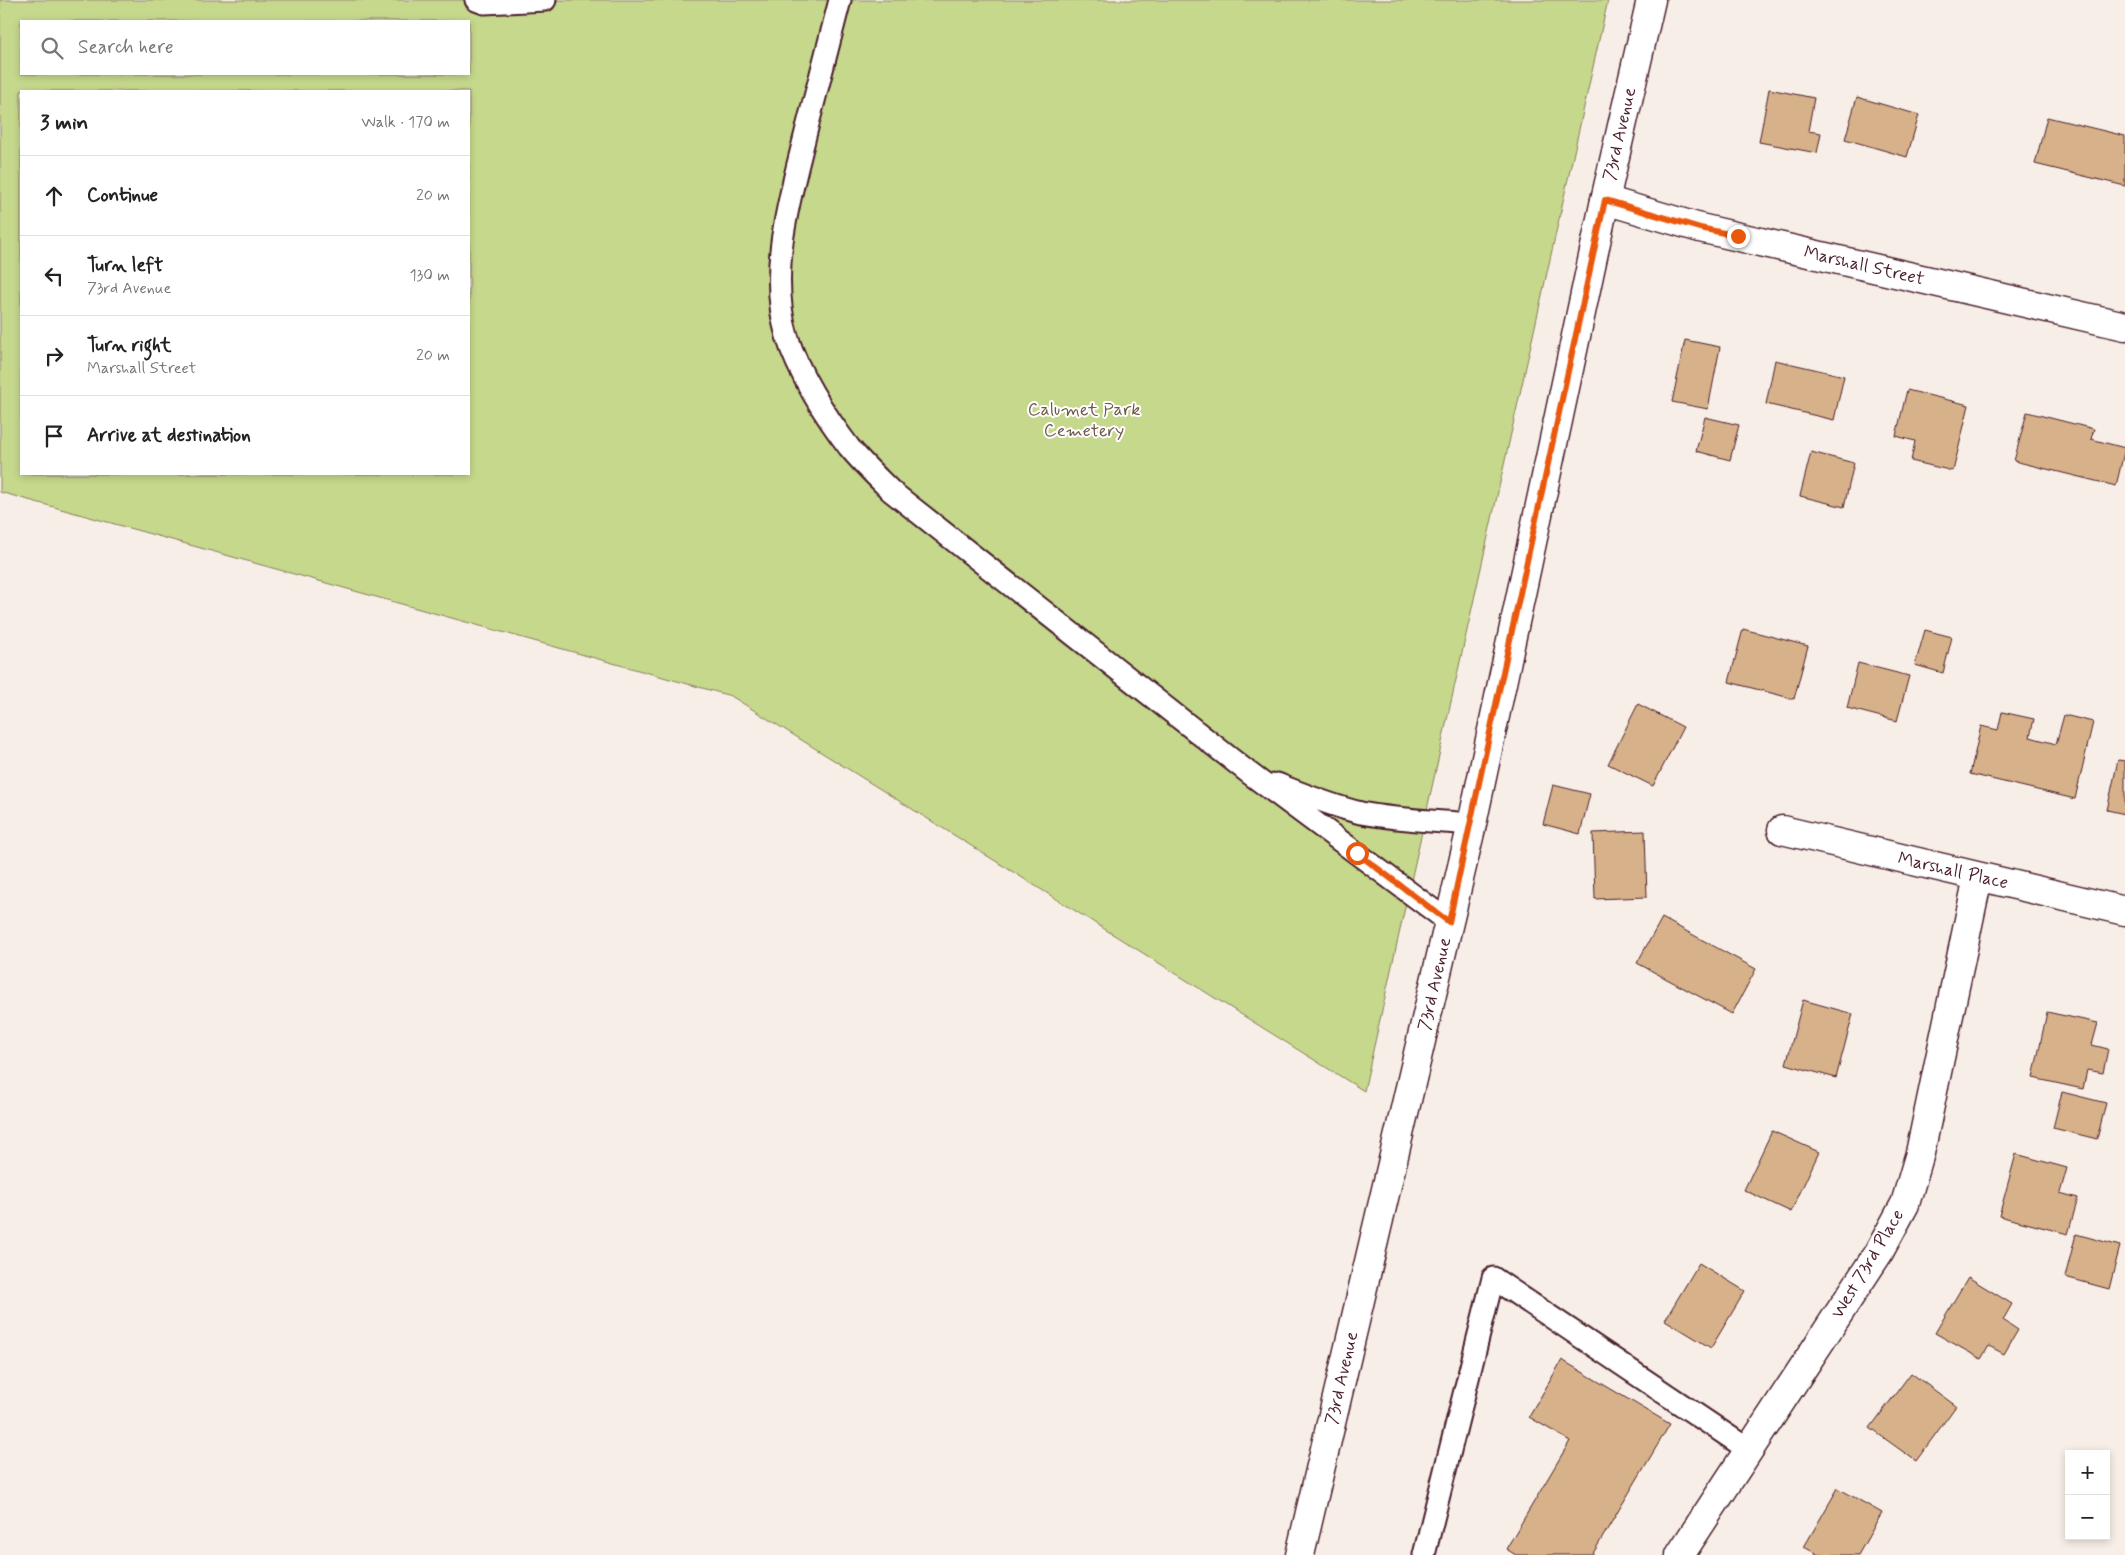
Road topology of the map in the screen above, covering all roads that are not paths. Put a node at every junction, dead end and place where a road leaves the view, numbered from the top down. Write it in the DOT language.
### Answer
graph roads {
  1 [pos="476,0"];
  2 [pos="545,0"];
  3 [pos="840,0"];
  4 [pos="1651,0"];
  5 [pos="1605,200"];
  6 [pos="2125,326"];
  7 [pos="1249,773"];
  8 [pos="1472,824"];
  9 [pos="1782,830"];
  10 [pos="1978,877"];
  11 [pos="2125,911"];
  12 [pos="1449,922"];
  13 [pos="1749,1450"];
  14 [pos="1300,1555"];
  15 [pos="1424,1555"];
  16 [pos="1680,1555"];
  1 -- 2 [label="lane"];
  3 -- 7 [label="lane"];
  4 -- 5 [label="street, 73rd Avenue"];
  5 -- 6 [label="street, Marshall Street"];
  5 -- 8 [label="street, 73rd Avenue"];
  7 -- 8 [label="lane"];
  7 -- 12 [label="lane"];
  8 -- 12 [label="street, 73rd Avenue"];
  9 -- 10 [label="street, Marshall Place"];
  10 -- 11 [label="street, Marshall Place"];
  10 -- 13 [label="street, West 73rd Place"];
  12 -- 14 [label="street, 73rd Avenue"];
  13 -- 15 [label="lane"];
  13 -- 16 [label="street, West 73rd Place"];
}
